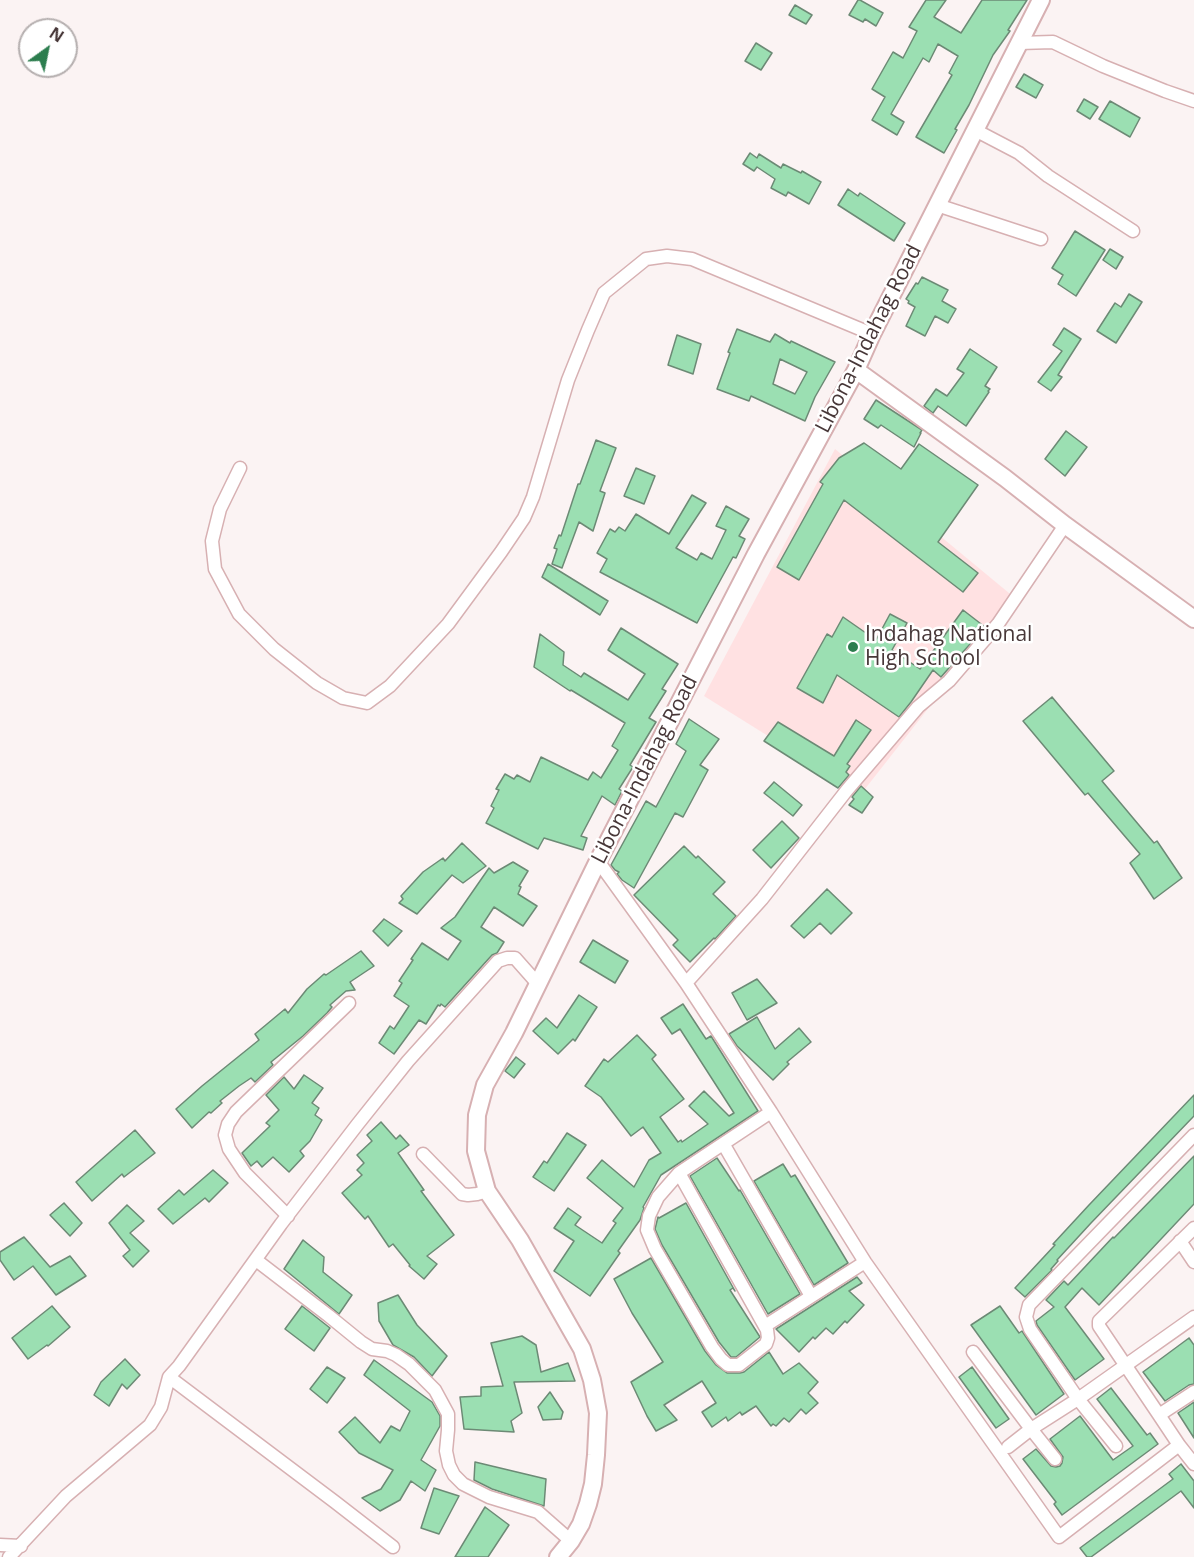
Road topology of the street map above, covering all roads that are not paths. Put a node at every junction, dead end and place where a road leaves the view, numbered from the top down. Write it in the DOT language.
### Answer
graph roads {
  1 [pos="1041,0"];
  2 [pos="1019,43"];
  3 [pos="1194,101"];
  4 [pos="975,130"];
  5 [pos="937,205"];
  6 [pos="1133,231"];
  7 [pos="1041,239"];
  8 [pos="872,334"];
  9 [pos="856,370"];
  10 [pos="240,468"];
  11 [pos="1065,525"];
  12 [pos="1194,619"];
  13 [pos="598,861"];
  14 [pos="686,983"];
  15 [pos="537,984"];
  16 [pos="350,1003"];
  17 [pos="771,1112"];
  18 [pos="1194,1135"];
  19 [pos="724,1145"];
  20 [pos="423,1154"];
  21 [pos="679,1173"];
  22 [pos="487,1191"];
  23 [pos="288,1216"];
  24 [pos="1194,1228"];
  25 [pos="1180,1241"];
  26 [pos="256,1260"];
  27 [pos="865,1262"];
  28 [pos="1194,1262"];
  29 [pos="811,1296"];
  30 [pos="1194,1317"];
  31 [pos="765,1326"];
  32 [pos="973,1352"];
  33 [pos="1125,1366"];
  34 [pos="169,1377"];
  35 [pos="1194,1392"];
  36 [pos="1078,1399"];
  37 [pos="1160,1415"];
  38 [pos="1031,1429"];
  39 [pos="1179,1445"];
  40 [pos="1008,1446"];
  41 [pos="1116,1446"];
  42 [pos="1055,1459"];
  43 [pos="1194,1464"];
  44 [pos="571,1541"];
  45 [pos="0,1545"];
  46 [pos="21,1546"];
  47 [pos="393,1548"];
  48 [pos="9,1557"];
  49 [pos="558,1557"];
  1 -- 2 [label="main road, Libona-Indahag Road"];
  2 -- 3 [label="street"];
  2 -- 4 [label="main road, Libona-Indahag Road"];
  4 -- 5 [label="main road, Libona-Indahag Road"];
  4 -- 6 [label="street"];
  5 -- 7 [label="street"];
  5 -- 8 [label="main road, Libona-Indahag Road"];
  8 -- 9 [label="main road, Libona-Indahag Road"];
  8 -- 10 [label="street"];
  9 -- 11 [label="main road"];
  9 -- 13 [label="main road, Libona-Indahag Road"];
  11 -- 12 [label="main road"];
  11 -- 14 [label="street"];
  13 -- 14 [label="street"];
  13 -- 15 [label="main road, Libona-Indahag Road"];
  14 -- 17 [label="street"];
  15 -- 22 [label="main road, Libona-Indahag Road"];
  15 -- 23 [label="street"];
  16 -- 23 [label="street"];
  17 -- 19 [label="street"];
  17 -- 27 [label="street"];
  18 -- 36 [label="street"];
  19 -- 21 [label="street"];
  19 -- 29 [label="street"];
  20 -- 22 [label="street"];
  21 -- 31 [label="street"];
  21 -- 31 [label="street"];
  22 -- 44 [label="main road, Libona-Indahag Road"];
  23 -- 26 [label="street"];
  24 -- 25 [label="street"];
  25 -- 28 [label="street"];
  25 -- 33 [label="street"];
  26 -- 34 [label="street"];
  26 -- 44 [label="street"];
  27 -- 29 [label="street"];
  27 -- 39 [label="street"];
  29 -- 31 [label="street"];
  30 -- 33 [label="street"];
  32 -- 38 [label="street"];
  33 -- 36 [label="street"];
  33 -- 37 [label="street"];
  34 -- 46 [label="street"];
  34 -- 47 [label="street"];
  35 -- 37 [label="street"];
  36 -- 38 [label="street"];
  36 -- 41 [label="street"];
  37 -- 39 [label="street"];
  38 -- 40 [label="street"];
  38 -- 42 [label="street"];
  39 -- 43 [label="street"];
  44 -- 49 [label="main road, Libona-Indahag Road"];
  45 -- 46 [label="street"];
  46 -- 48 [label="street"];
}
